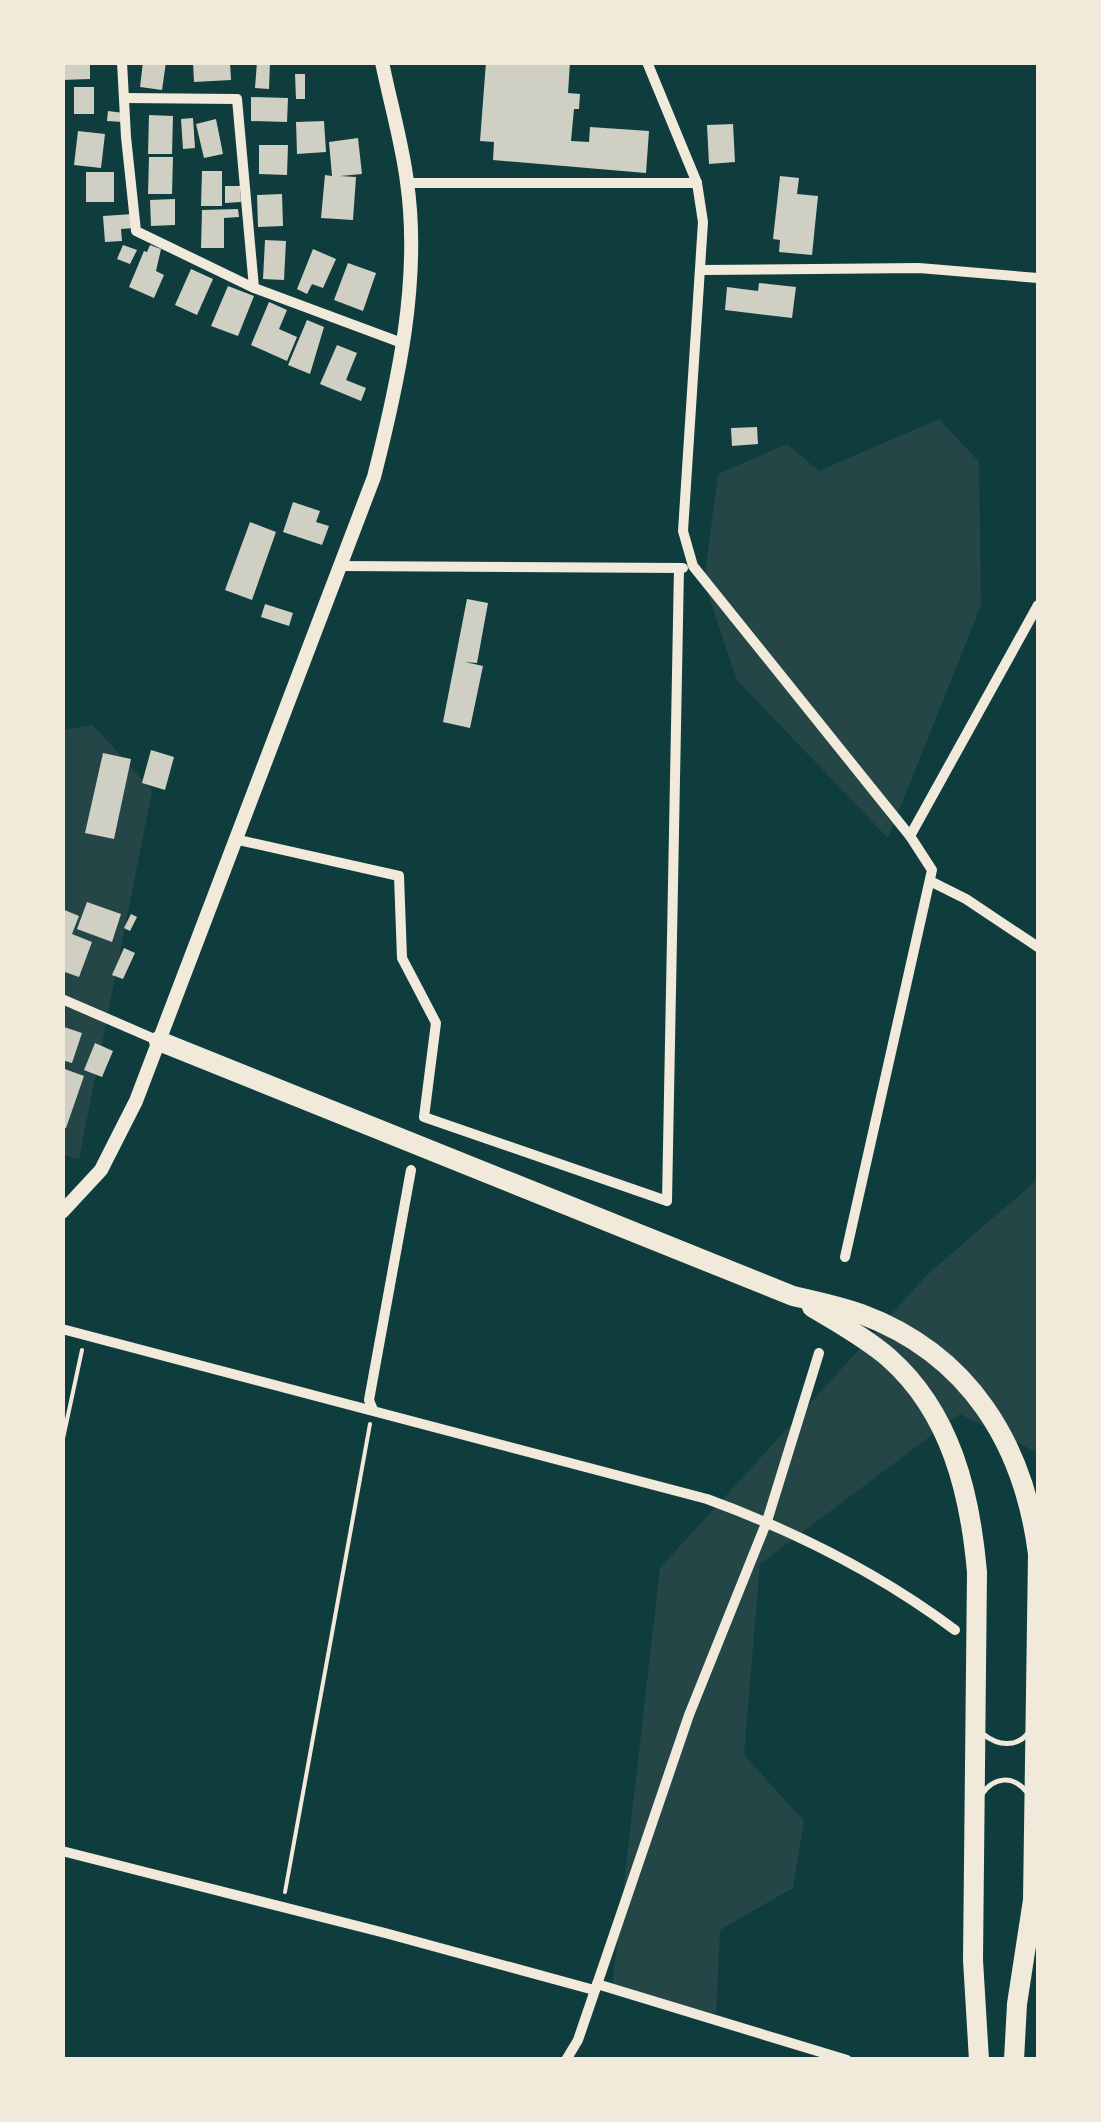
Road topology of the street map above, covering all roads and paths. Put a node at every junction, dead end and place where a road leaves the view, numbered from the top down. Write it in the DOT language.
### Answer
graph roads {
  1 [pos="122,62"];
  2 [pos="382,62"];
  3 [pos="646,62"];
  4 [pos="124,98"];
  5 [pos="408,183"];
  6 [pos="697,183"];
  7 [pos="702,270"];
  8 [pos="1038,278"];
  9 [pos="254,288"];
  10 [pos="402,343"];
  11 [pos="341,566"];
  12 [pos="694,566"];
  13 [pos="679,568"];
  14 [pos="1038,605"];
  15 [pos="910,836"];
  16 [pos="234,839"];
  17 [pos="930,881"];
  18 [pos="1038,947"];
  19 [pos="62,998"];
  20 [pos="159,1041"];
  21 [pos="411,1170"];
  22 [pos="62,1212"];
  23 [pos="844,1257"];
  24 [pos="794,1296"];
  25 [pos="62,1329"];
  26 [pos="86,1335"];
  27 [pos="819,1354"];
  28 [pos="373,1410"];
  29 [pos="62,1443"];
  30 [pos="767,1521"];
  31 [pos="955,1630"];
  32 [pos="1034,1720"];
  33 [pos="976,1721"];
  34 [pos="974,1810"];
  35 [pos="1036,1813"];
  36 [pos="62,1851"];
  37 [pos="282,1908"];
  38 [pos="595,1987"];
  39 [pos="829,2057"];
  40 [pos="566,2060"];
  41 [pos="847,2060"];
  42 [pos="980,2060"];
  43 [pos="1014,2060"];
  1 -- 4 [label="street"];
  2 -- 5 [label="street"];
  3 -- 6 [label="street"];
  4 -- 9 [label="street"];
  4 -- 9 [label="street"];
  5 -- 6 [label="street"];
  5 -- 10 [label="street"];
  6 -- 7 [label="street"];
  7 -- 8 [label="street"];
  7 -- 12 [label="street"];
  9 -- 10 [label="street"];
  10 -- 11 [label="street"];
  11 -- 13 [label="street"];
  11 -- 16 [label="street"];
  12 -- 13 [label="street"];
  12 -- 15 [label="street"];
  13 -- 16 [label="street"];
  14 -- 15 [label="street"];
  15 -- 17 [label="street"];
  16 -- 20 [label="street"];
  17 -- 18 [label="street"];
  17 -- 23 [label="street"];
  19 -- 20 [label="street"];
  20 -- 22 [label="street"];
  20 -- 24 [label="highway"];
  21 -- 28 [label="street"];
  24 -- 32 [label="highway"];
  24 -- 33 [label="highway"];
  25 -- 26 [label="street"];
  26 -- 28 [label="street"];
  26 -- 29 [label="path"];
  27 -- 30 [label="street"];
  28 -- 30 [label="street"];
  28 -- 37 [label="path"];
  30 -- 31 [label="street"];
  30 -- 38 [label="street"];
  32 -- 33 [label="lane"];
  32 -- 35 [label="highway"];
  33 -- 34 [label="highway"];
  34 -- 35 [label="lane"];
  34 -- 42 [label="highway"];
  35 -- 43 [label="highway"];
  36 -- 37 [label="street"];
  37 -- 38 [label="street"];
  38 -- 39 [label="street"];
  38 -- 40 [label="street"];
  39 -- 41 [label="street"];
}
